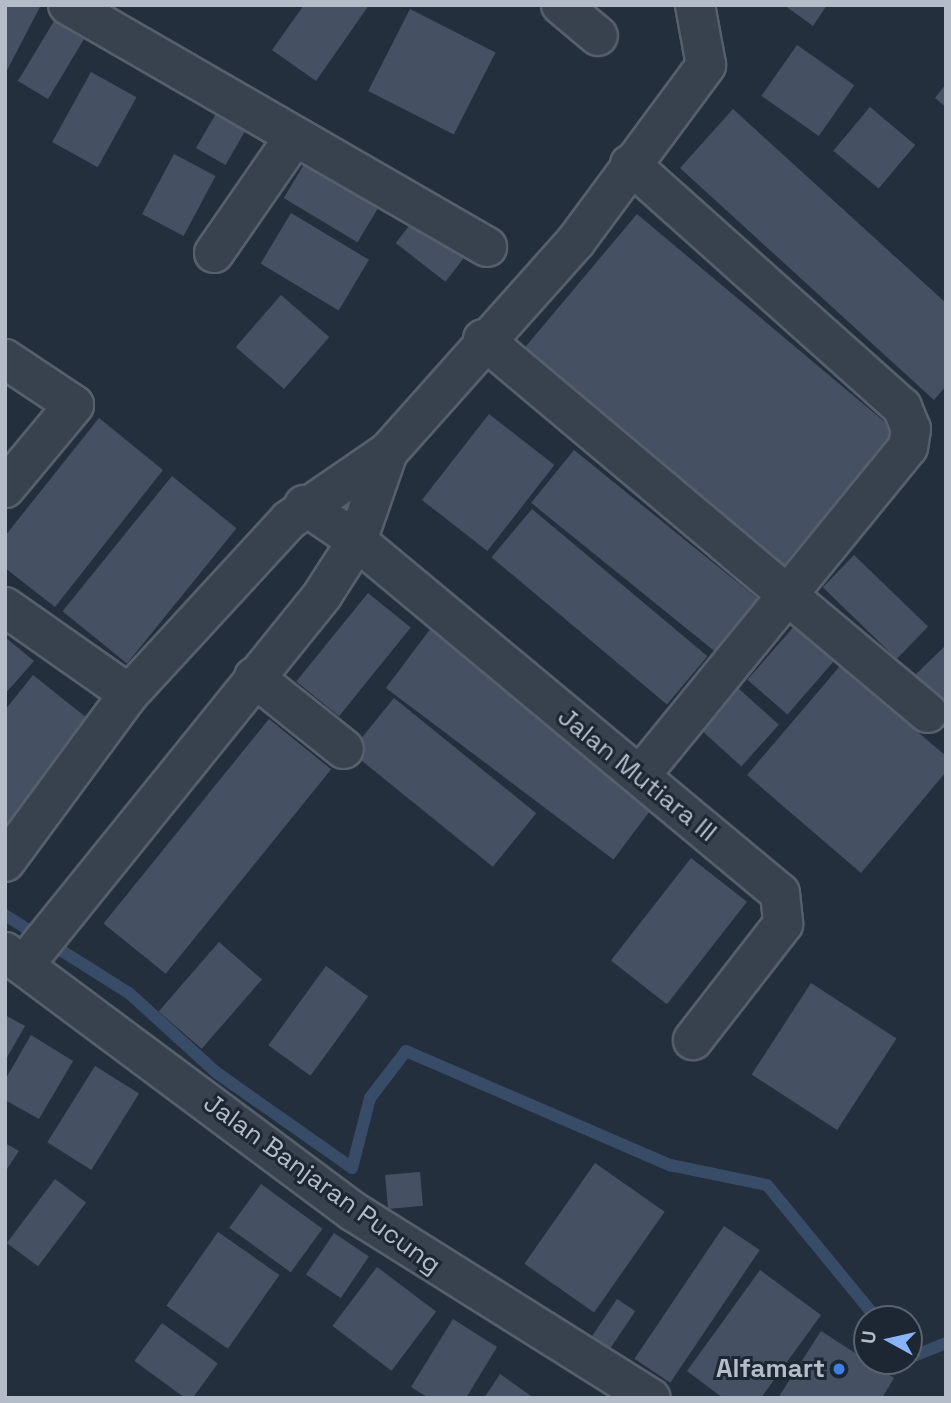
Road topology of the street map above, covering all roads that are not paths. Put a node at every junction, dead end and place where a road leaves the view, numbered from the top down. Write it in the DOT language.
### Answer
graph roads {
  1 [pos="68,5"];
  2 [pos="561,5"];
  3 [pos="695,5"];
  4 [pos="598,36"];
  5 [pos="295,136"];
  6 [pos="631,164"];
  7 [pos="487,247"];
  8 [pos="214,253"];
  9 [pos="483,339"];
  10 [pos="5,359"];
  11 [pos="388,452"];
  12 [pos="5,488"];
  13 [pos="304,505"];
  14 [pos="358,541"];
  15 [pos="790,595"];
  16 [pos="5,607"];
  17 [pos="254,677"];
  18 [pos="129,694"];
  19 [pos="928,713"];
  20 [pos="344,749"];
  21 [pos="641,774"];
  22 [pos="5,862"];
  23 [pos="21,955"];
  24 [pos="693,1040"];
  25 [pos="651,1398"];
  1 -- 5 [label="street"];
  2 -- 4 [label="street"];
  3 -- 6 [label="street"];
  5 -- 7 [label="street"];
  5 -- 8 [label="street"];
  6 -- 9 [label="street"];
  6 -- 15 [label="street"];
  9 -- 11 [label="street"];
  9 -- 15 [label="street"];
  10 -- 12 [label="street"];
  11 -- 13 [label="street"];
  11 -- 14 [label="street"];
  13 -- 14 [label="street, Jalan Mutiara III"];
  13 -- 18 [label="street"];
  14 -- 17 [label="street"];
  14 -- 21 [label="street, Jalan Mutiara III"];
  15 -- 19 [label="street"];
  15 -- 21 [label="street"];
  16 -- 18 [label="street"];
  17 -- 20 [label="street"];
  17 -- 23 [label="street"];
  18 -- 22 [label="street"];
  21 -- 24 [label="street, Jalan Mutiara III"];
  23 -- 25 [label="street, Jalan Banjaran Pucung"];
}
